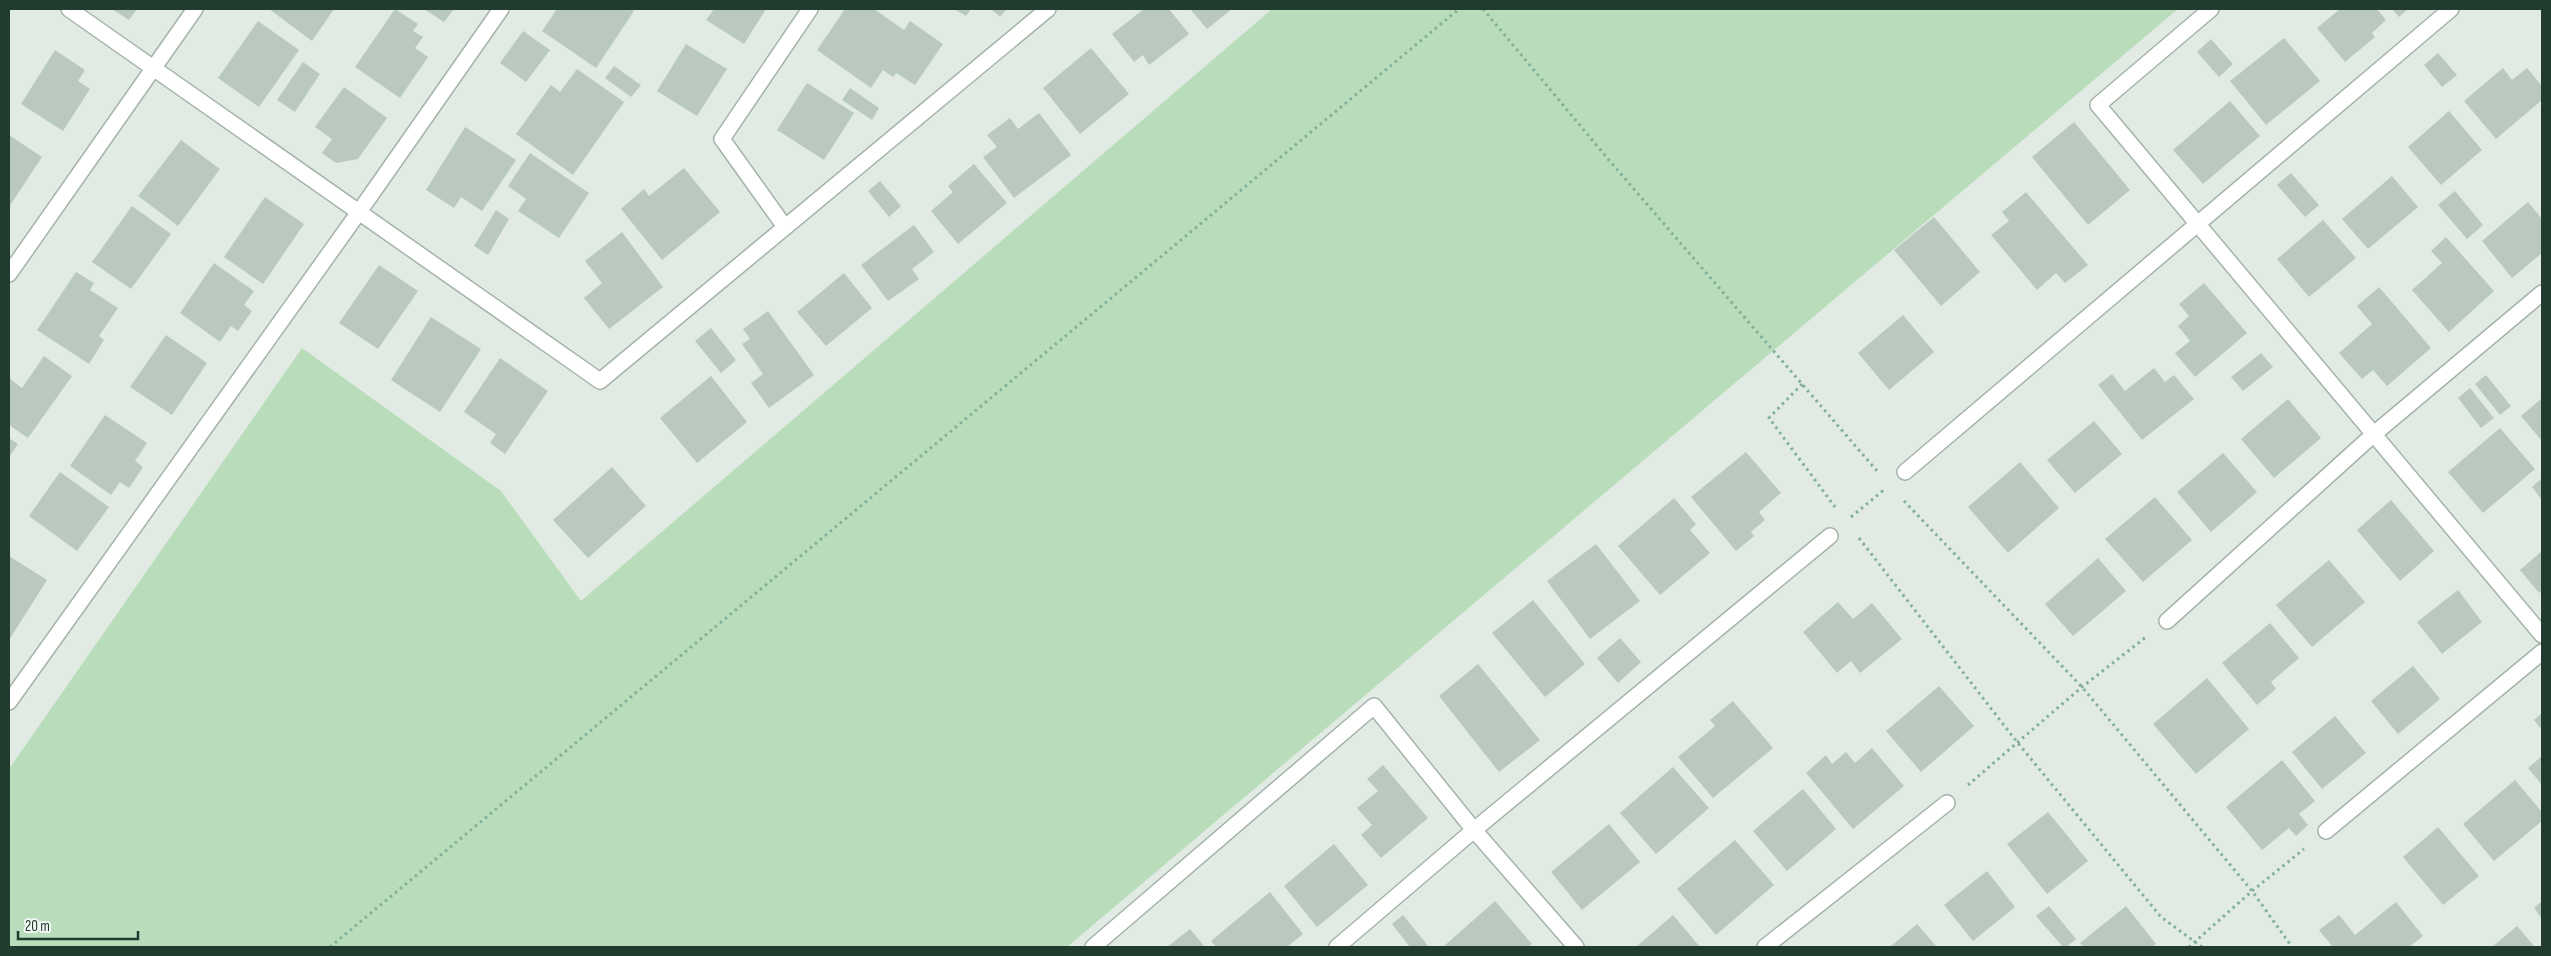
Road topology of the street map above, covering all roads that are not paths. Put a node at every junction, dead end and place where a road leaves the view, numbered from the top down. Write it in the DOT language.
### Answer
graph roads {
  1 [pos="70,9"];
  2 [pos="195,9"];
  3 [pos="501,9"];
  4 [pos="810,9"];
  5 [pos="1048,9"];
  6 [pos="2211,9"];
  7 [pos="2451,9"];
  8 [pos="154,68"];
  9 [pos="359,212"];
  10 [pos="2197,222"];
  11 [pos="785,227"];
  12 [pos="9,274"];
  13 [pos="2542,293"];
  14 [pos="2374,434"];
  15 [pos="1905,472"];
  16 [pos="1830,536"];
  17 [pos="2166,621"];
  18 [pos="2542,635"];
  19 [pos="2542,652"];
  20 [pos="9,702"];
  21 [pos="1947,803"];
  22 [pos="1474,830"];
  23 [pos="2326,831"];
  24 [pos="1093,947"];
  25 [pos="1337,947"];
  26 [pos="1576,947"];
  27 [pos="1765,947"];
  1 -- 8 [label="street"];
  2 -- 8 [label="street"];
  3 -- 9 [label="street"];
  4 -- 11 [label="street"];
  5 -- 11 [label="street"];
  6 -- 10 [label="street"];
  7 -- 10 [label="street"];
  8 -- 9 [label="street"];
  8 -- 12 [label="street"];
  9 -- 11 [label="street"];
  9 -- 20 [label="street"];
  10 -- 14 [label="street"];
  10 -- 15 [label="street"];
  13 -- 14 [label="street"];
  14 -- 17 [label="street"];
  14 -- 18 [label="street"];
  16 -- 22 [label="street"];
  19 -- 23 [label="street"];
  21 -- 27 [label="street"];
  22 -- 24 [label="street"];
  22 -- 25 [label="street"];
  22 -- 26 [label="street"];
}
